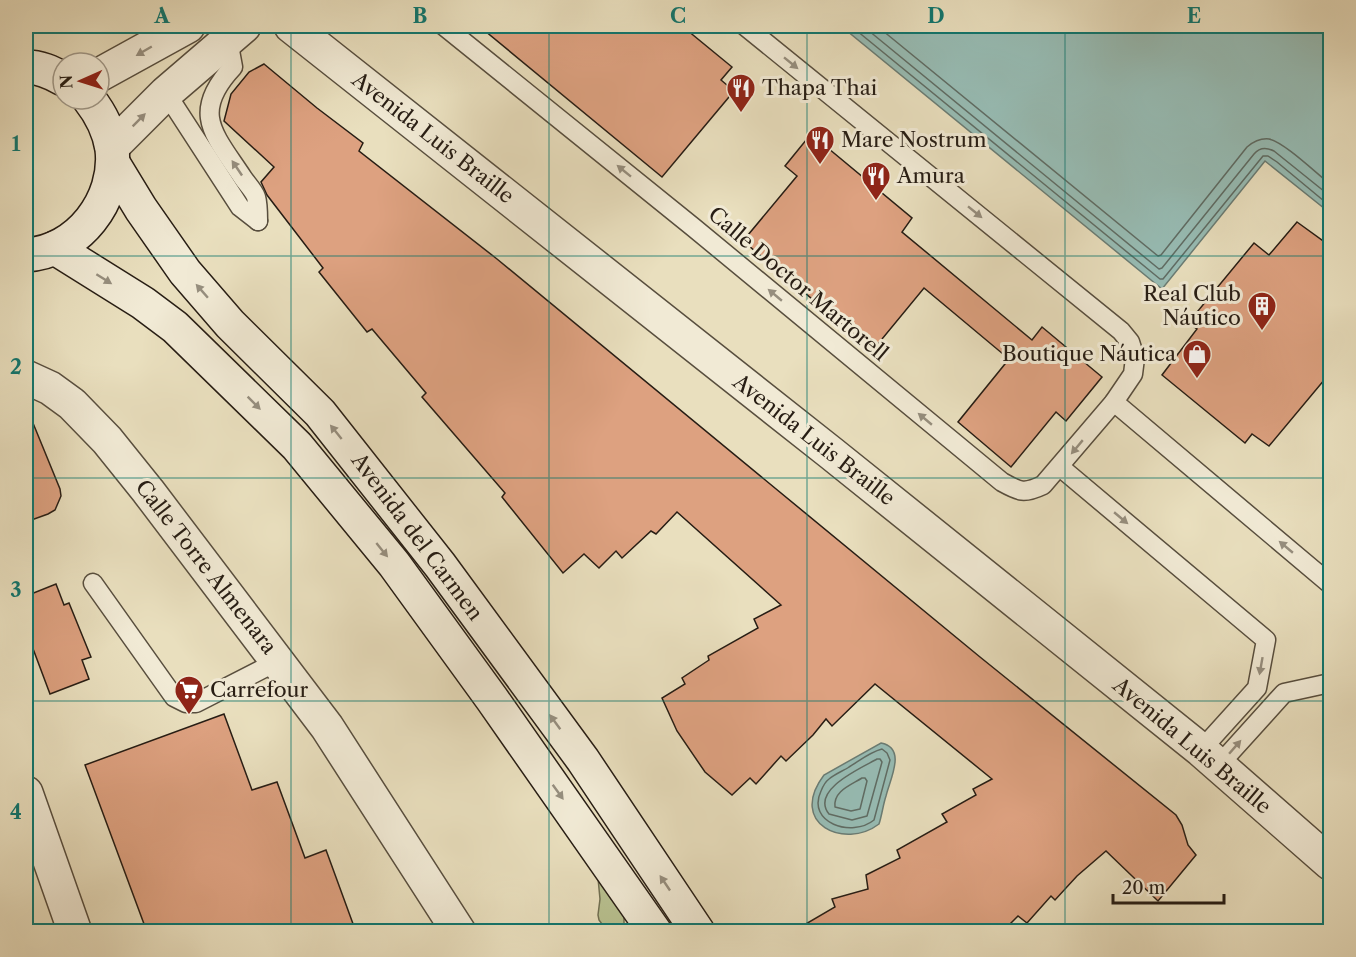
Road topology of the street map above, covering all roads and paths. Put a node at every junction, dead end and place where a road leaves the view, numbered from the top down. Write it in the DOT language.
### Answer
graph roads {
  1 [pos="188,26"];
  2 [pos="291,26"];
  3 [pos="444,26"];
  4 [pos="746,26"];
  5 [pos="236,33"];
  6 [pos="26,67"];
  7 [pos="111,68"];
  8 [pos="51,72"];
  9 [pos="166,93"];
  10 [pos="97,111"];
  11 [pos="112,155"];
  12 [pos="40,251"];
  13 [pos="26,378"];
  14 [pos="1114,402"];
  15 [pos="1060,467"];
  16 [pos="93,583"];
  17 [pos="1330,584"];
  18 [pos="278,661"];
  19 [pos="1330,683"];
  20 [pos="1210,758"];
  21 [pos="26,793"];
  22 [pos="1330,863"];
  23 [pos="75,932"];
  24 [pos="459,932"];
  25 [pos="655,932"];
  26 [pos="698,932"];
  1 -- 7 [label="street, one-way"];
  2 -- 20 [label="street, Avenida Luis Braille"];
  15 -- 3 [label="lane, Calle Doctor Martorell, one-way"];
  4 -- 14 [label="lane, Calle Doctor Martorell, one-way"];
  5 -- 9 [label="street"];
  9 -- 5 [label="lane, one-way"];
  6 -- 8 [label="street"];
  11 -- 9 [label="street, one-way"];
  10 -- 11 [label="street, Avenida del Carmen"];
  11 -- 12 [label="street"];
  26 -- 11 [label="street, Avenida del Carmen, one-way"];
  12 -- 25 [label="street, Avenida del Carmen, one-way"];
  13 -- 18 [label="street, Calle Torre Almenara"];
  14 -- 15 [label="lane, Calle Doctor Martorell, one-way"];
  17 -- 14 [label="lane, one-way"];
  15 -- 20 [label="lane, one-way"];
  16 -- 18 [label="lane"];
  18 -- 24 [label="street, Calle Torre Almenara"];
  20 -- 19 [label="lane, one-way"];
  20 -- 22 [label="street, Avenida Luis Braille"];
  21 -- 23 [label="street"];
}
